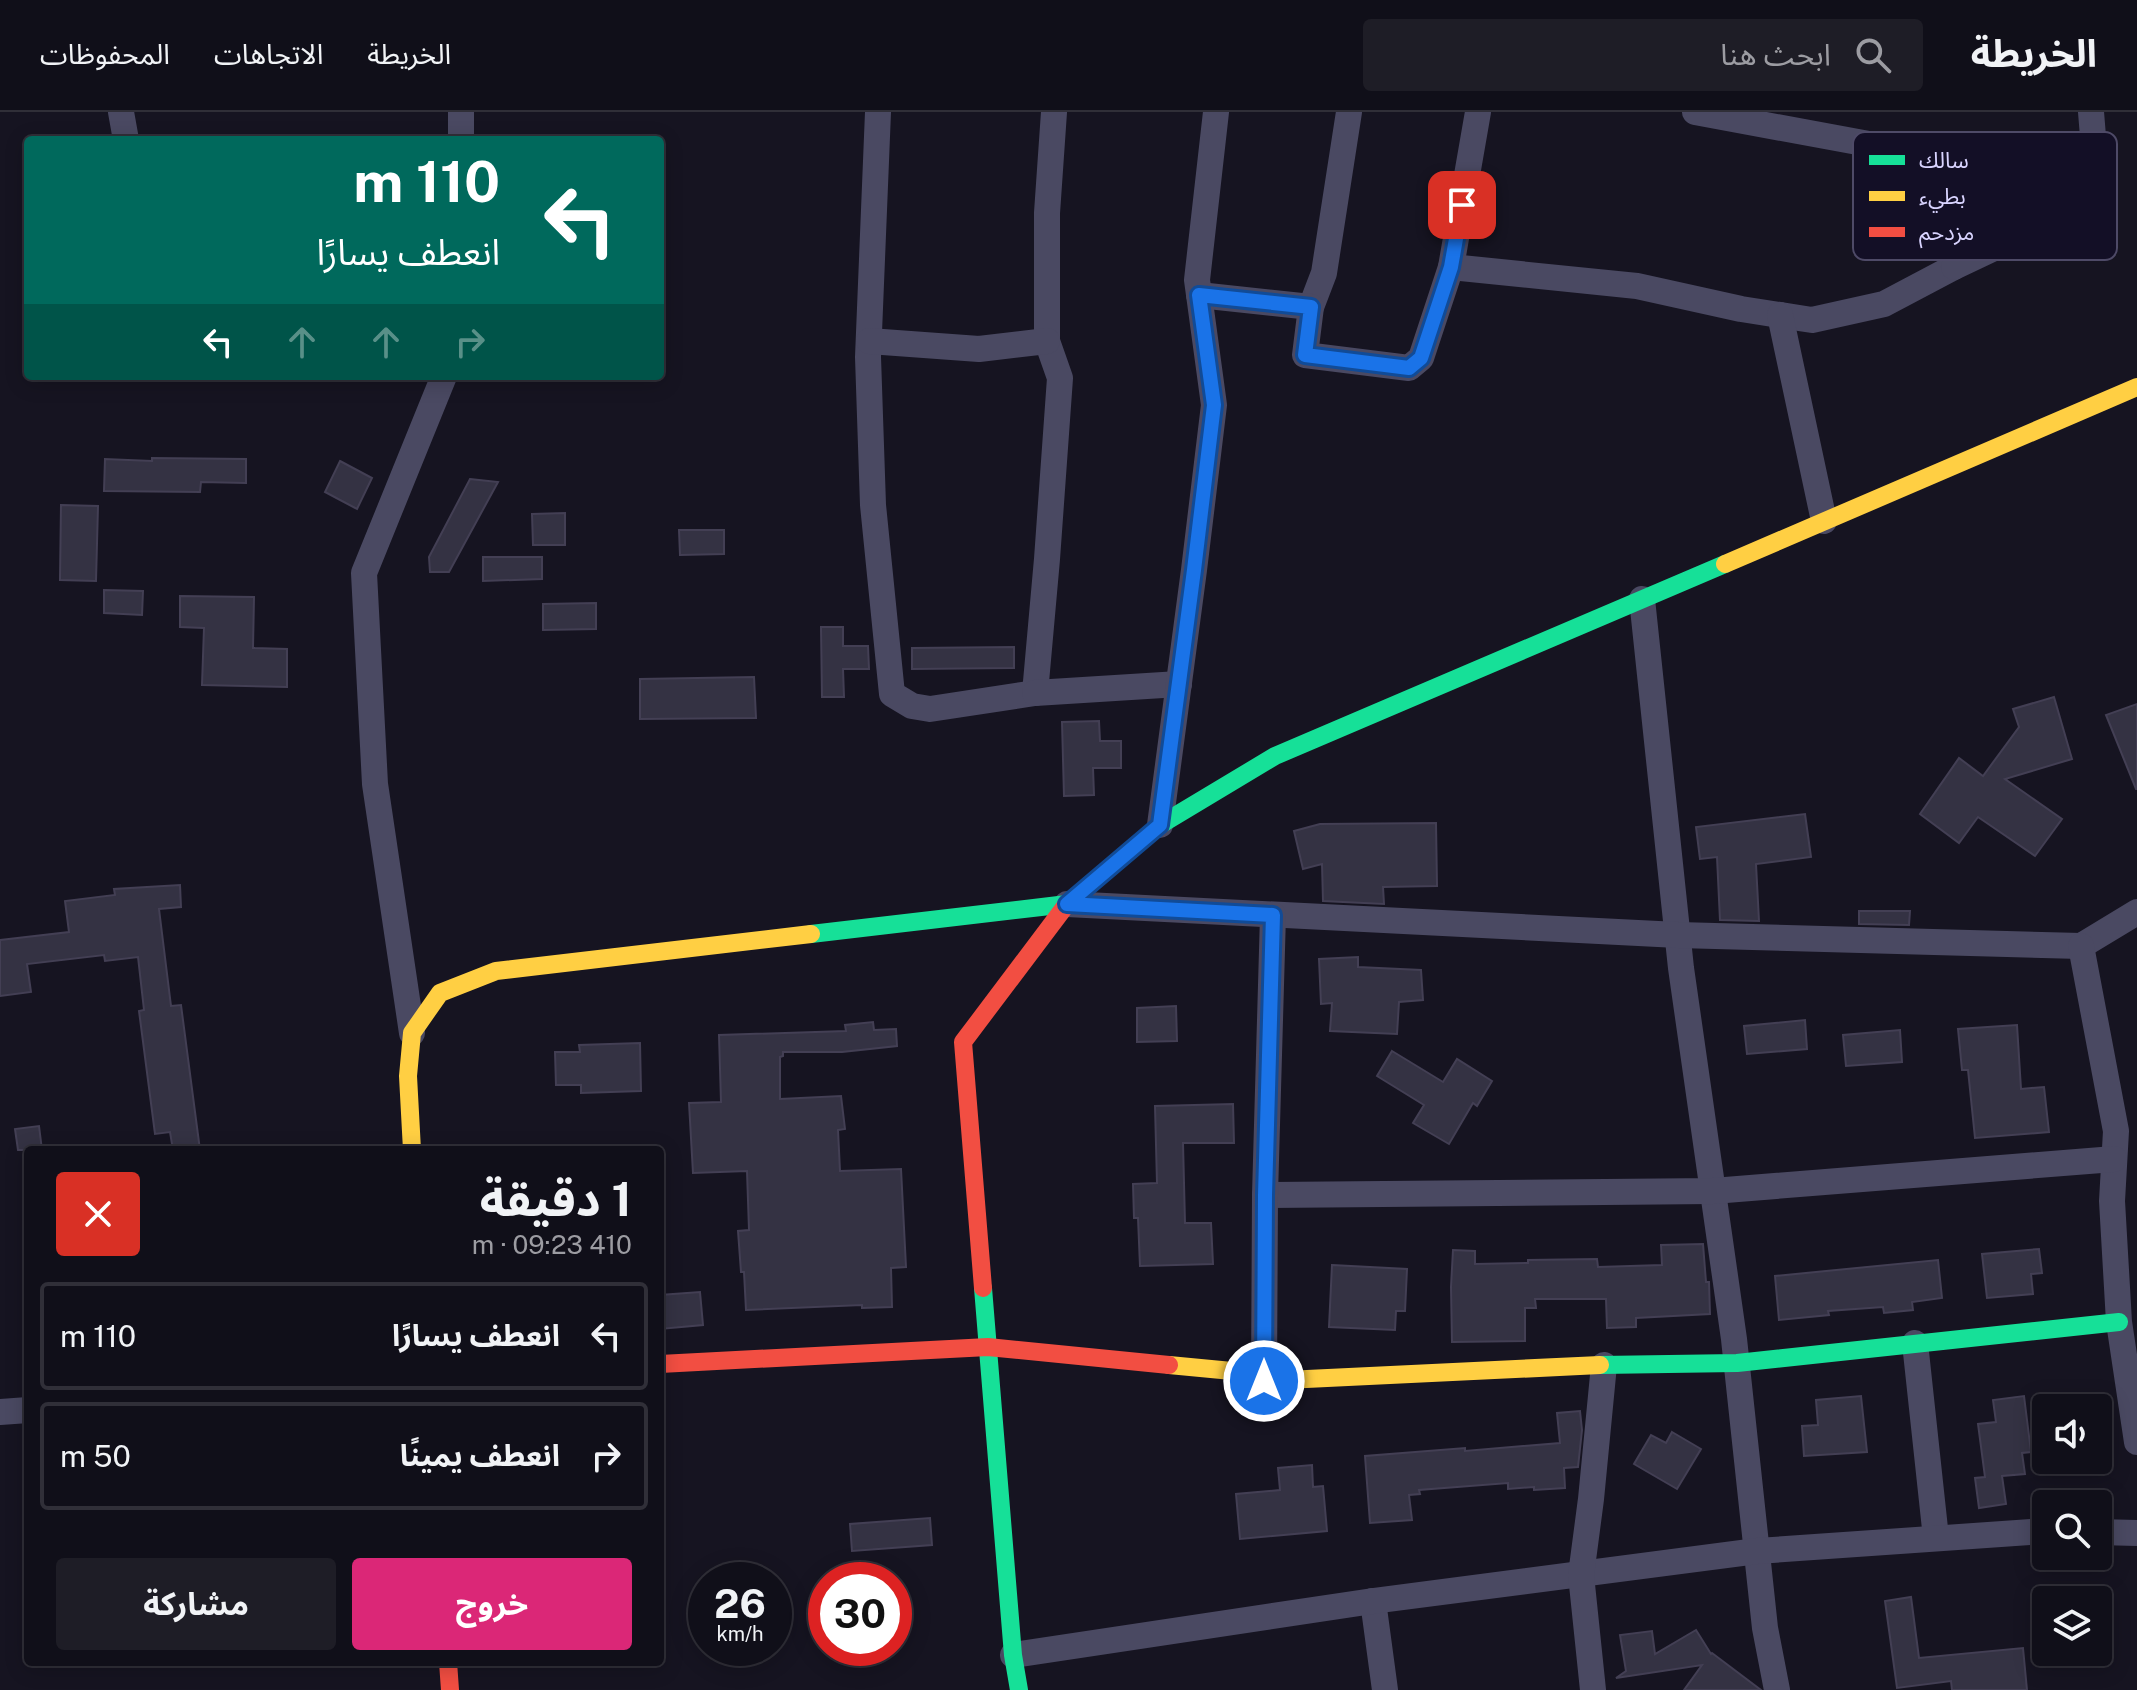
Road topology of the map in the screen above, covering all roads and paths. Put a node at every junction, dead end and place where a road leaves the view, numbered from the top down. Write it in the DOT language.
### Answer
graph roads {
  1 [pos="121,112"];
  2 [pos="461,112"];
  3 [pos="878,112"];
  4 [pos="1054,112"];
  5 [pos="1216,112"];
  6 [pos="1349,112"];
  7 [pos="1478,112"];
  8 [pos="1695,112"];
  9 [pos="2091,112"];
  10 [pos="2093,132"];
  11 [pos="125,136"];
  12 [pos="461,136"];
  13 [pos="1853,141"];
  14 [pos="1954,260"];
  15 [pos="1969,260"];
  16 [pos="1451,267"];
  17 [pos="1954,267"];
  18 [pos="1199,295"];
  19 [pos="1311,307"];
  20 [pos="1780,315"];
  21 [pos="869,341"];
  22 [pos="1047,341"];
  23 [pos="442,380"];
  24 [pos="2137,387"];
  25 [pos="1824,521"];
  26 [pos="1642,599"];
  27 [pos="1179,684"];
  28 [pos="1035,693"];
  29 [pos="1160,825"];
  30 [pos="1067,904"];
  31 [pos="2137,912"];
  32 [pos="1273,915"];
  33 [pos="1678,935"];
  34 [pos="2081,946"];
  35 [pos="412,1033"];
  36 [pos="2126,1128"];
  37 [pos="412,1146"];
  38 [pos="2114,1159"];
  39 [pos="1713,1191"];
  40 [pos="1265,1195"];
  41 [pos="2119,1322"];
  42 [pos="1915,1343"];
  43 [pos="988,1347"];
  44 [pos="1737,1363"];
  45 [pos="664,1364"];
  46 [pos="1604,1365"];
  47 [pos="1264,1381"];
  48 [pos="24,1410"];
  49 [pos="0,1412"];
  50 [pos="2137,1442"];
  51 [pos="2032,1532"];
  52 [pos="2112,1532"];
  53 [pos="2137,1533"];
  54 [pos="1936,1538"];
  55 [pos="1757,1551"];
  56 [pos="1581,1575"];
  57 [pos="1373,1601"];
  58 [pos="1013,1655"];
  59 [pos="448,1666"];
  60 [pos="450,1690"];
  61 [pos="1019,1690"];
  62 [pos="1385,1690"];
  63 [pos="1593,1690"];
  64 [pos="1777,1690"];
  1 -- 11 [label="street"];
  2 -- 12 [label="street"];
  3 -- 21 [label="street"];
  4 -- 22 [label="street"];
  5 -- 18 [label="street"];
  6 -- 19 [label="street"];
  7 -- 16 [label="street"];
  8 -- 13 [label="street"];
  9 -- 10 [label="street"];
  14 -- 17 [label="street"];
  15 -- 17 [label="street"];
  16 -- 19 [label="street"];
  16 -- 20 [label="street"];
  17 -- 20 [label="street"];
  18 -- 19 [label="street"];
  18 -- 27 [label="street"];
  20 -- 25 [label="street"];
  21 -- 22 [label="street"];
  21 -- 28 [label="street"];
  22 -- 28 [label="street"];
  23 -- 35 [label="street"];
  24 -- 25 [label="street"];
  25 -- 26 [label="street"];
  26 -- 29 [label="street"];
  26 -- 33 [label="street"];
  27 -- 28 [label="street"];
  27 -- 29 [label="street"];
  29 -- 30 [label="street"];
  30 -- 32 [label="street"];
  30 -- 35 [label="street"];
  30 -- 43 [label="street"];
  31 -- 34 [label="street"];
  32 -- 33 [label="street"];
  32 -- 40 [label="street"];
  33 -- 34 [label="street"];
  33 -- 39 [label="street"];
  34 -- 36 [label="street"];
  35 -- 37 [label="street"];
  36 -- 38 [label="street"];
  38 -- 39 [label="street"];
  38 -- 41 [label="street"];
  39 -- 40 [label="street"];
  39 -- 44 [label="street"];
  40 -- 47 [label="street"];
  41 -- 42 [label="street"];
  41 -- 50 [label="street"];
  42 -- 44 [label="street"];
  42 -- 54 [label="street"];
  43 -- 45 [label="street"];
  43 -- 47 [label="street"];
  43 -- 58 [label="street"];
  44 -- 46 [label="street"];
  44 -- 55 [label="street"];
  46 -- 47 [label="street"];
  46 -- 56 [label="street"];
  48 -- 49 [label="street"];
  51 -- 54 [label="street"];
  52 -- 53 [label="street"];
  54 -- 55 [label="street"];
  55 -- 56 [label="street"];
  55 -- 64 [label="street"];
  56 -- 57 [label="street"];
  56 -- 63 [label="street"];
  57 -- 58 [label="street"];
  57 -- 62 [label="street"];
  58 -- 61 [label="street"];
  59 -- 60 [label="street"];
}
